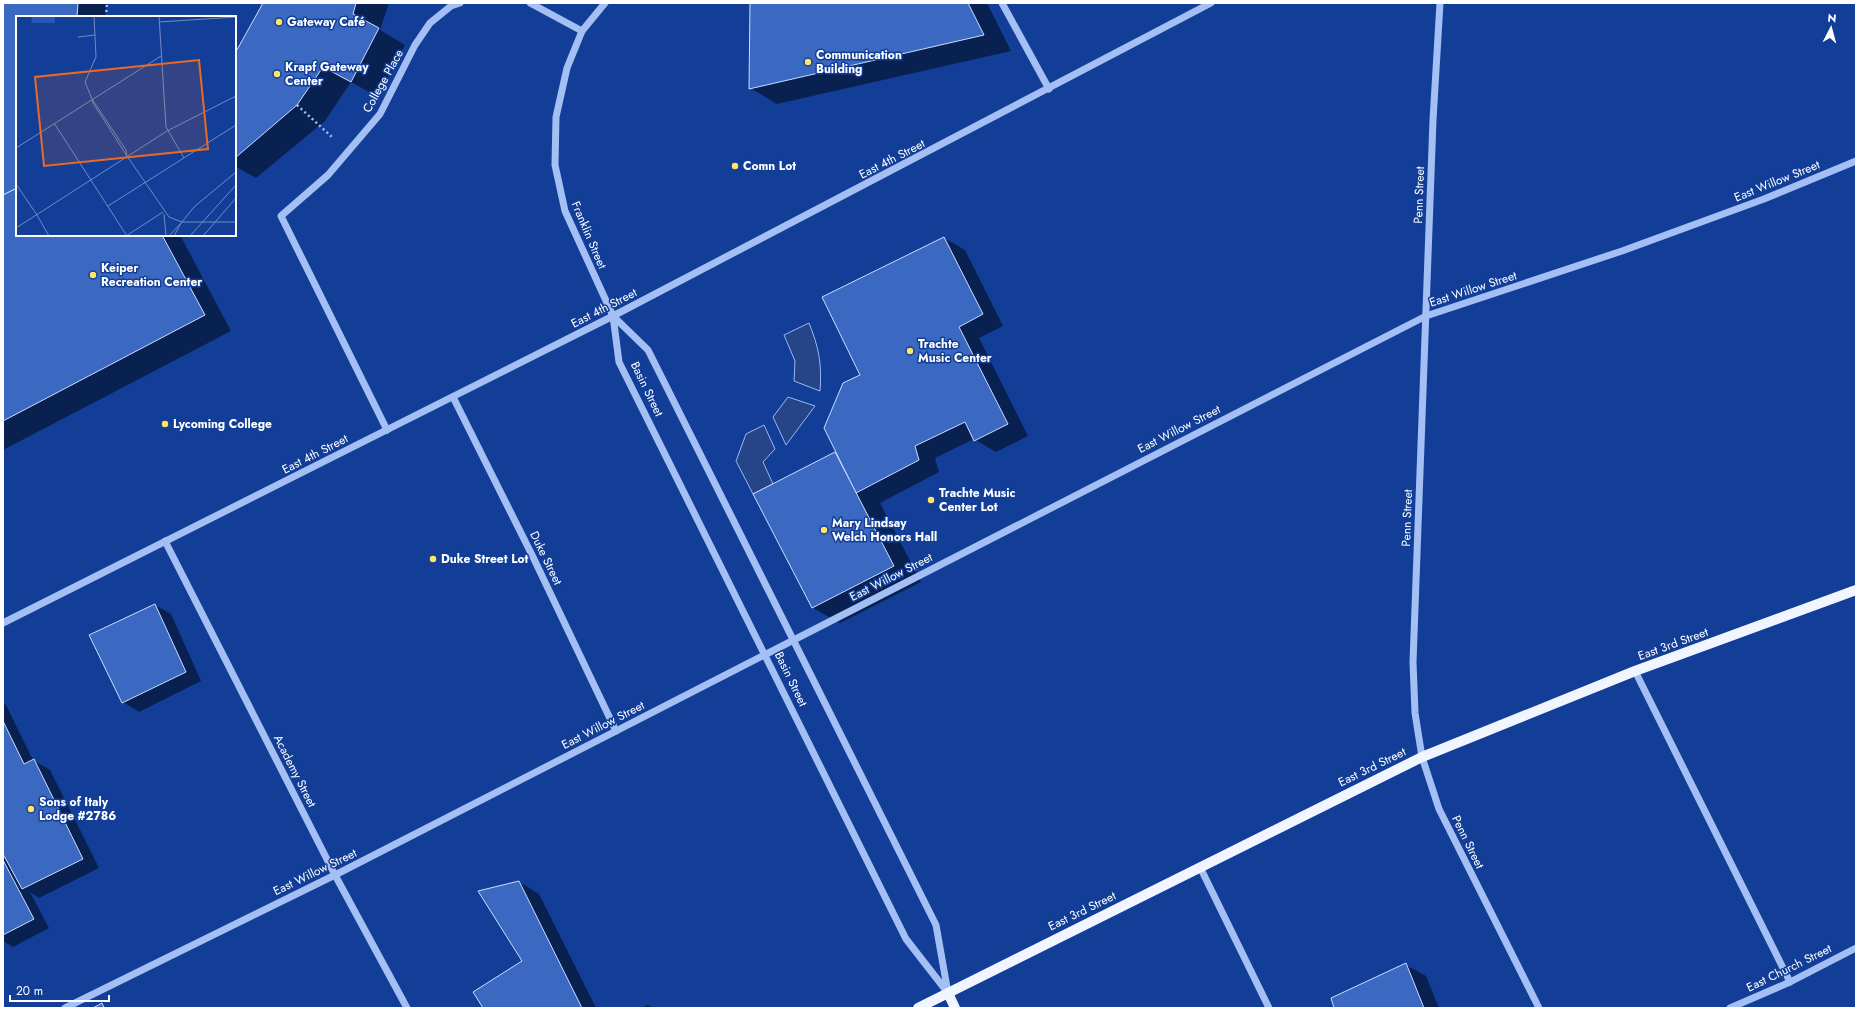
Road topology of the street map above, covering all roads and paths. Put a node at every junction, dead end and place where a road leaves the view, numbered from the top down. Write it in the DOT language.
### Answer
graph roads {
  1 [pos="107,3"];
  2 [pos="460,3"];
  3 [pos="530,3"];
  4 [pos="605,3"];
  5 [pos="1002,3"];
  6 [pos="1211,3"];
  7 [pos="1440,3"];
  8 [pos="106,16"];
  9 [pos="582,31"];
  10 [pos="1049,89"];
  11 [pos="297,105"];
  12 [pos="333,138"];
  13 [pos="1856,160"];
  14 [pos="613,316"];
  15 [pos="1426,316"];
  16 [pos="452,397"];
  17 [pos="387,430"];
  18 [pos="165,541"];
  19 [pos="1856,590"];
  20 [pos="3,623"];
  21 [pos="793,640"];
  22 [pos="764,654"];
  23 [pos="1635,672"];
  24 [pos="616,731"];
  25 [pos="1422,757"];
  26 [pos="1200,868"];
  27 [pos="335,875"];
  28 [pos="1856,948"];
  29 [pos="1790,982"];
  30 [pos="948,993"];
  31 [pos="65,1008"];
  32 [pos="407,1008"];
  33 [pos="918,1008"];
  34 [pos="955,1008"];
  35 [pos="1269,1008"];
  36 [pos="1539,1008"];
  37 [pos="1730,1008"];
  1 -- 8 [label="path"];
  2 -- 17 [label="street, College Place"];
  3 -- 9 [label="street"];
  4 -- 9 [label="street, Franklin Street"];
  5 -- 10 [label="street"];
  6 -- 10 [label="street, East 4th Street"];
  7 -- 15 [label="street, Penn Street"];
  9 -- 14 [label="street, Franklin Street"];
  10 -- 14 [label="street, East 4th Street"];
  11 -- 12 [label="path"];
  13 -- 15 [label="street, East Willow Street"];
  14 -- 16 [label="street, East 4th Street"];
  14 -- 21 [label="street, Basin Street"];
  14 -- 22 [label="street, Basin Street"];
  15 -- 21 [label="street, East Willow Street"];
  15 -- 25 [label="street, Penn Street"];
  16 -- 17 [label="street, East 4th Street"];
  16 -- 24 [label="street, Duke Street"];
  17 -- 18 [label="street, East 4th Street"];
  18 -- 20 [label="street, East 4th Street"];
  18 -- 27 [label="street, Academy Street"];
  19 -- 23 [label="main road, East 3rd Street"];
  21 -- 22 [label="street, East Willow Street"];
  21 -- 30 [label="street, Basin Street"];
  22 -- 24 [label="street, East Willow Street"];
  22 -- 30 [label="street, Basin Street"];
  23 -- 25 [label="main road, East 3rd Street"];
  23 -- 29 [label="street"];
  24 -- 27 [label="street, East Willow Street"];
  25 -- 26 [label="main road, East 3rd Street"];
  25 -- 36 [label="street, Penn Street"];
  26 -- 30 [label="main road, East 3rd Street"];
  26 -- 35 [label="street"];
  27 -- 31 [label="street, East Willow Street"];
  27 -- 32 [label="street, Academy Street"];
  28 -- 29 [label="street, East Church Street"];
  29 -- 37 [label="street, East Church Street"];
  30 -- 33 [label="main road, East 3rd Street"];
  30 -- 34 [label="main road, Basin Street"];
}
